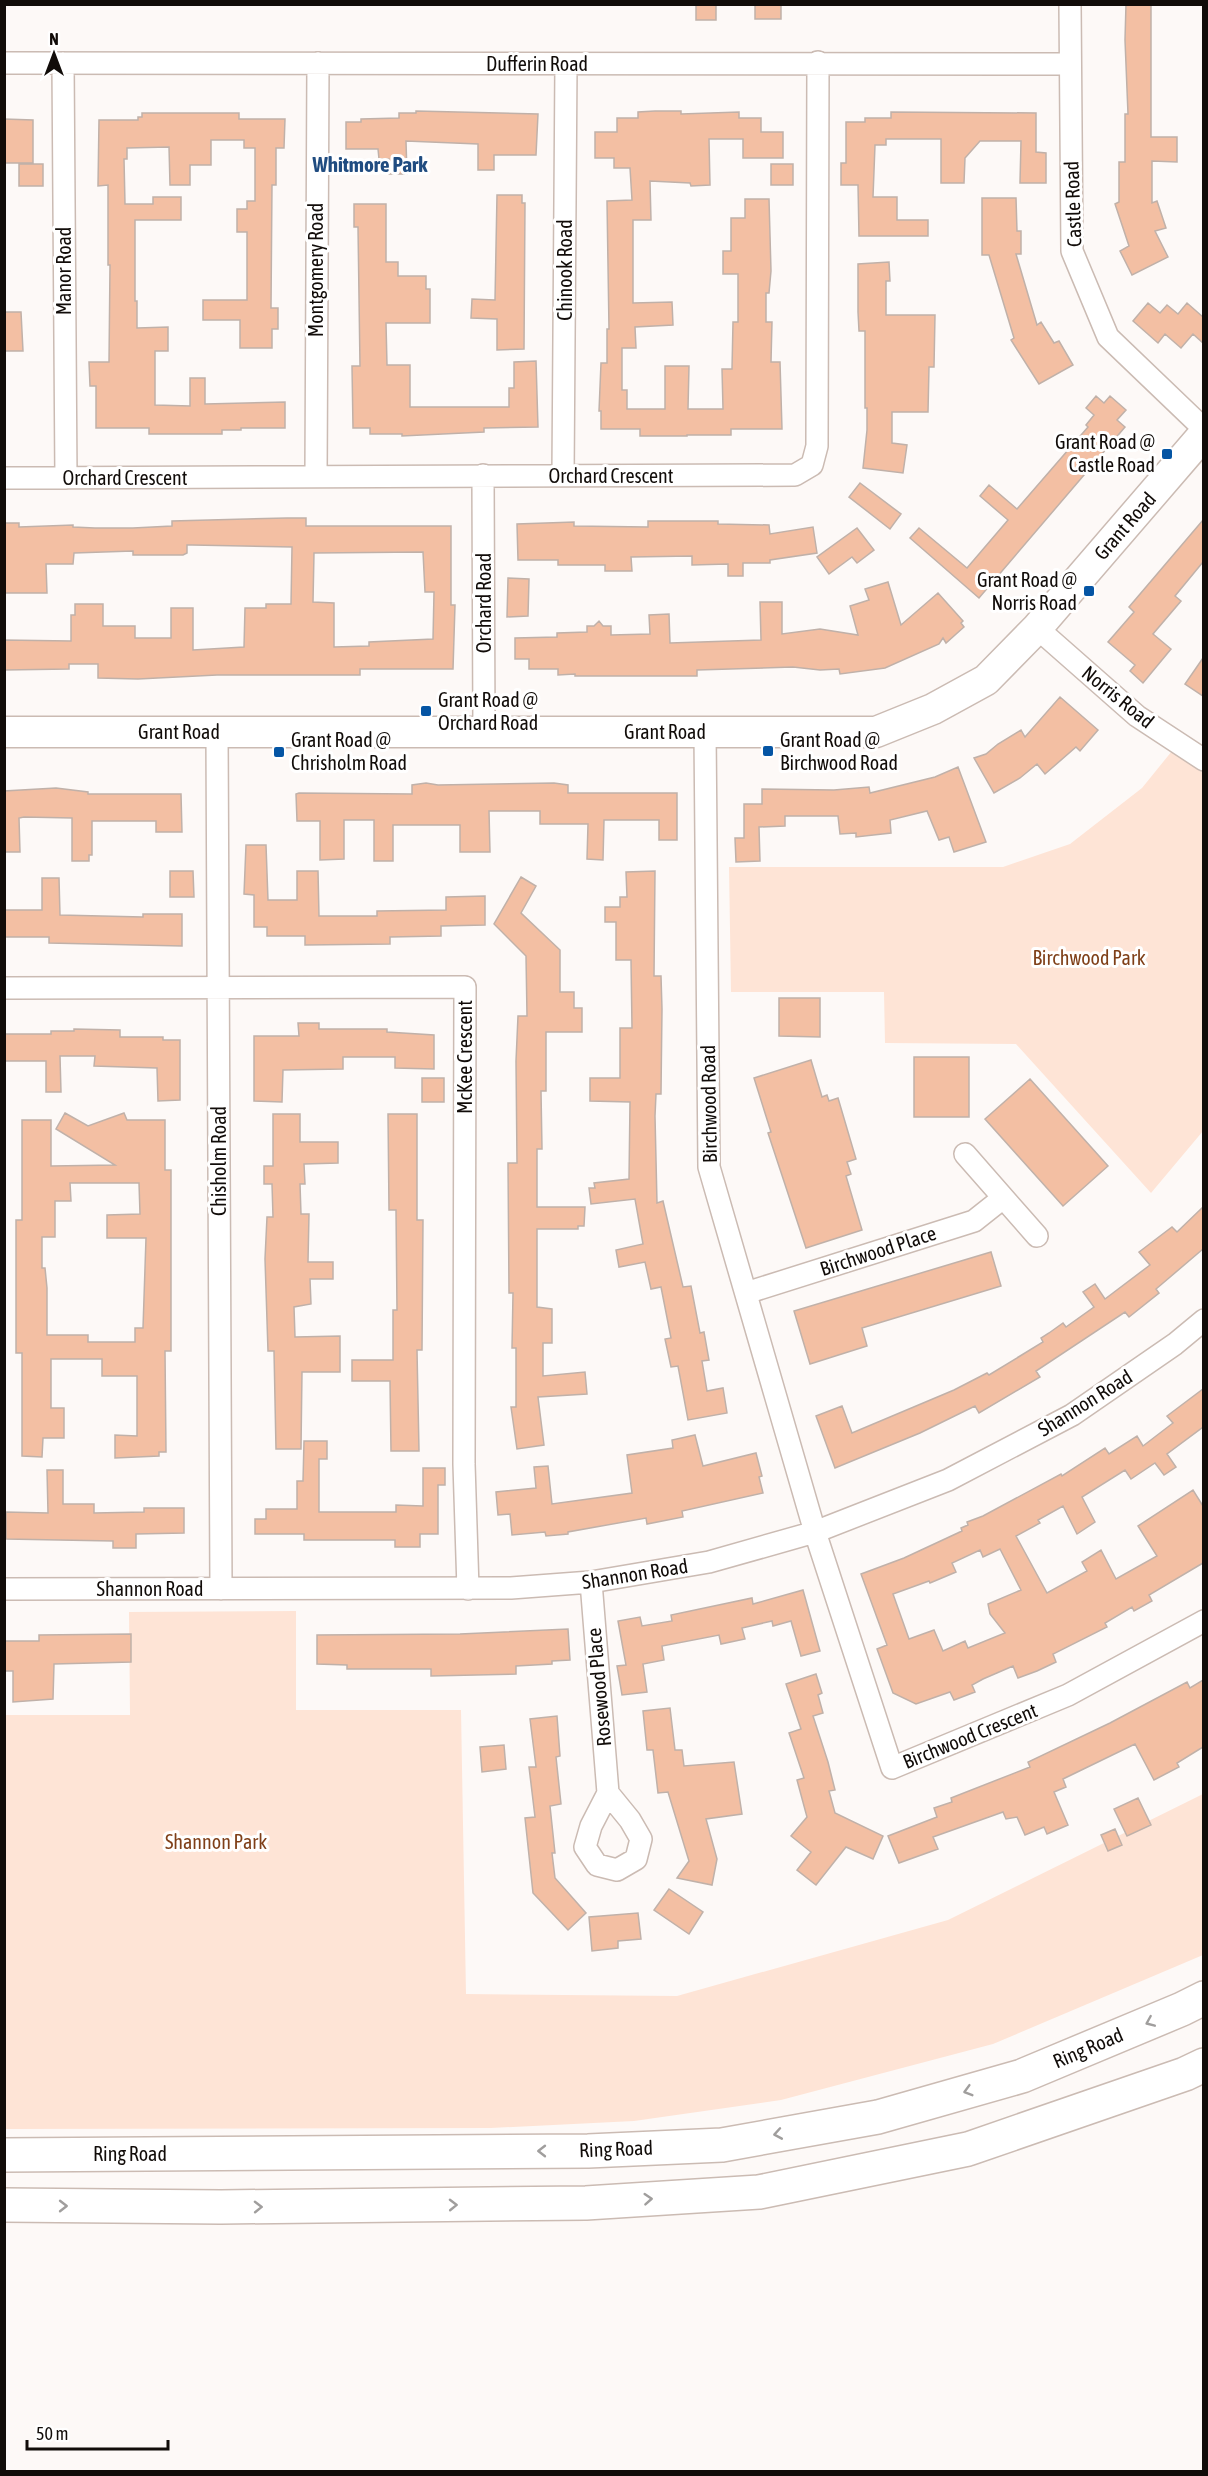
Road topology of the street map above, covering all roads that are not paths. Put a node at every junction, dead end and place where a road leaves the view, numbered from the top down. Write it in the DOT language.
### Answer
graph roads {
  1 [pos="1070,4"];
  2 [pos="818,62"];
  3 [pos="4,63"];
  4 [pos="63,63"];
  5 [pos="318,63"];
  6 [pos="566,64"];
  7 [pos="1070,64"];
  8 [pos="1203,429"];
  9 [pos="1203,434"];
  10 [pos="483,475"];
  11 [pos="316,476"];
  12 [pos="563,476"];
  13 [pos="4,478"];
  14 [pos="66,478"];
  15 [pos="1037,628"];
  16 [pos="4,732"];
  17 [pos="484,732"];
  18 [pos="705,732"];
  19 [pos="217,733"];
  20 [pos="1203,760"];
  21 [pos="4,988"];
  22 [pos="219,988"];
  23 [pos="965,1154"];
  24 [pos="1004,1198"];
  25 [pos="1036,1236"];
  26 [pos="746,1293"];
  27 [pos="1203,1320"];
  28 [pos="815,1532"];
  29 [pos="591,1582"];
  30 [pos="468,1588"];
  31 [pos="4,1589"];
  32 [pos="221,1589"];
  33 [pos="1203,1621"];
  34 [pos="608,1793"];
  35 [pos="1203,1998"];
  36 [pos="1203,2065"];
  37 [pos="4,2155"];
  38 [pos="4,2205"];
  1 -- 7 [label="street, Castle Road"];
  2 -- 6 [label="street, Dufferin Road"];
  2 -- 7 [label="street, Dufferin Road"];
  2 -- 12 [label="street, Orchard Crescent"];
  3 -- 4 [label="street, Dufferin Road"];
  4 -- 5 [label="street, Dufferin Road"];
  4 -- 14 [label="street, Manor Road"];
  5 -- 6 [label="street, Dufferin Road"];
  5 -- 11 [label="street, Montgomery Road"];
  6 -- 12 [label="street, Chinook Road"];
  7 -- 8 [label="street, Castle Road"];
  9 -- 15 [label="street, Grant Road"];
  10 -- 11 [label="street, Orchard Crescent"];
  10 -- 12 [label="street, Orchard Crescent"];
  10 -- 17 [label="street, Orchard Road"];
  11 -- 14 [label="street, Orchard Crescent"];
  13 -- 14 [label="street, Orchard Crescent"];
  15 -- 18 [label="street, Grant Road"];
  15 -- 20 [label="street, Norris Road"];
  16 -- 19 [label="street, Grant Road"];
  17 -- 18 [label="street, Grant Road"];
  17 -- 19 [label="street, Grant Road"];
  18 -- 26 [label="street, Birchwood Road"];
  19 -- 22 [label="street, Chisholm Road"];
  21 -- 22 [label="street, McKee Crescent"];
  22 -- 30 [label="street, McKee Crescent"];
  22 -- 32 [label="street, Chisholm Road"];
  23 -- 24 [label="street"];
  24 -- 25 [label="street"];
  24 -- 26 [label="street, Birchwood Place"];
  26 -- 28 [label="street, Birchwood Road"];
  27 -- 28 [label="street, Shannon Road"];
  28 -- 29 [label="street, Shannon Road"];
  28 -- 33 [label="street, Birchwood Crescent"];
  29 -- 30 [label="street, Shannon Road"];
  29 -- 34 [label="street, Rosewood Place"];
  30 -- 32 [label="street, Shannon Road"];
  31 -- 32 [label="street, Shannon Road"];
  35 -- 37 [label="highway, Ring Road, one-way"];
  38 -- 36 [label="highway, one-way"];
}
